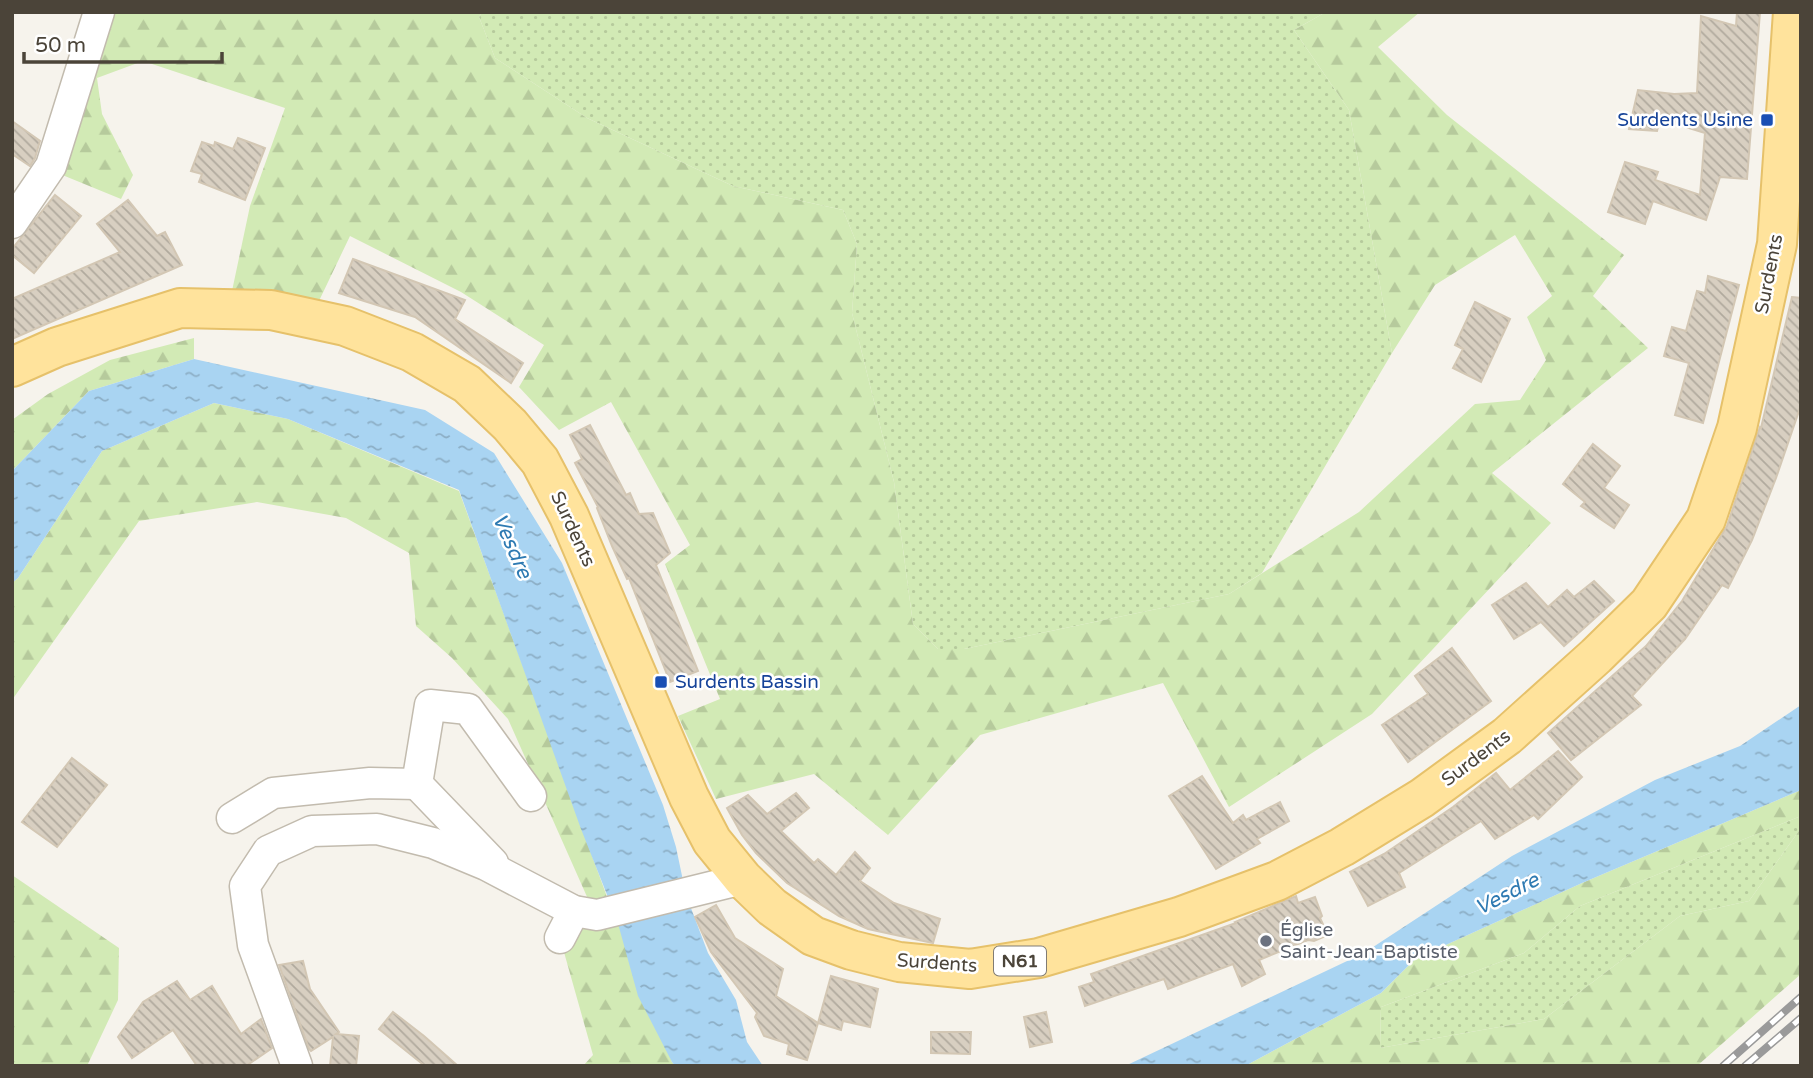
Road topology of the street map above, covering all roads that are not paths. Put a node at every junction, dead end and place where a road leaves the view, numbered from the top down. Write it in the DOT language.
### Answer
graph roads {
  1 [pos="99,12"];
  2 [pos="1793,12"];
  3 [pos="12,223"];
  4 [pos="12,367"];
  5 [pos="417,784"];
  6 [pos="273,793"];
  7 [pos="531,796"];
  8 [pos="232,818"];
  9 [pos="295,839"];
  10 [pos="506,875"];
  11 [pos="743,879"];
  12 [pos="574,911"];
  13 [pos="560,938"];
  14 [pos="297,1066"];
  1 -- 3 [label="street"];
  2 -- 11 [label="main road, Surdents / N61"];
  4 -- 11 [label="main road, Surdents / N61"];
  5 -- 6 [label="street"];
  5 -- 7 [label="street"];
  5 -- 10 [label="street"];
  6 -- 8 [label="street"];
  6 -- 9 [label="street"];
  9 -- 10 [label="street"];
  9 -- 14 [label="street"];
  10 -- 12 [label="street"];
  11 -- 12 [label="street"];
  12 -- 13 [label="street"];
}
